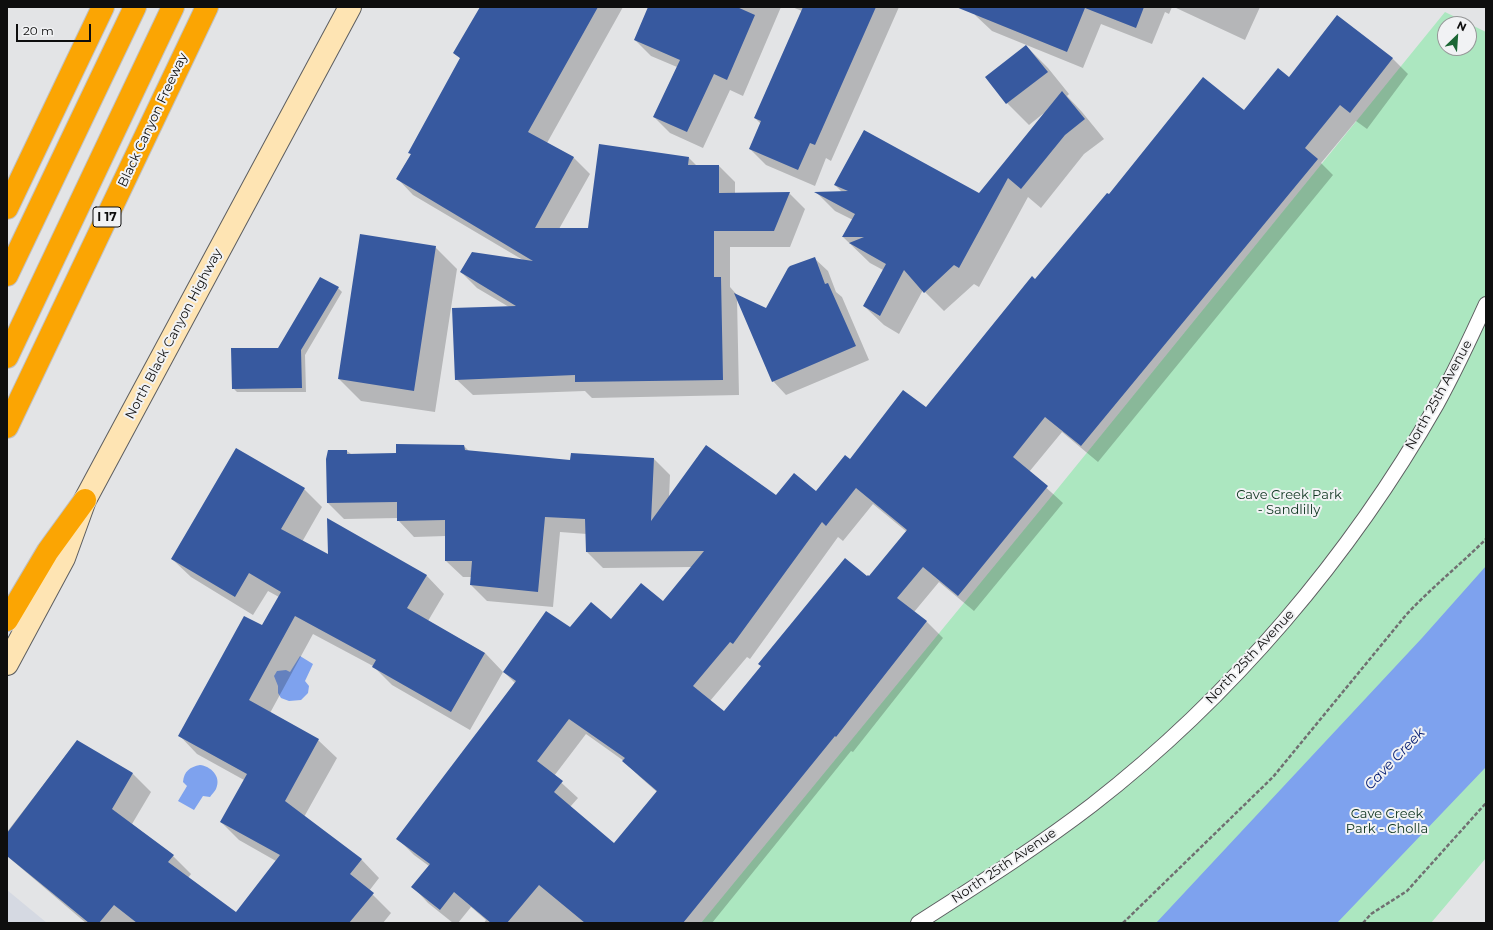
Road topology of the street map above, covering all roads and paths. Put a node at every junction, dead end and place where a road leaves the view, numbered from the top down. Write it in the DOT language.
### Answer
graph roads {
  1 [pos="103,7"];
  2 [pos="135,7"];
  3 [pos="173,7"];
  4 [pos="206,7"];
  5 [pos="350,7"];
  6 [pos="7,208"];
  7 [pos="7,275"];
  8 [pos="1486,304"];
  9 [pos="7,357"];
  10 [pos="7,427"];
  11 [pos="85,500"];
  12 [pos="1486,539"];
  13 [pos="7,620"];
  14 [pos="7,664"];
  15 [pos="1486,803"];
  16 [pos="918,923"];
  17 [pos="1123,923"];
  18 [pos="1363,923"];
  1 -- 6 [label="highway"];
  2 -- 7 [label="highway"];
  3 -- 9 [label="highway"];
  4 -- 10 [label="highway, Black Canyon Freeway / I 17"];
  5 -- 11 [label="main road, North Black Canyon Highway"];
  8 -- 16 [label="lane, North 25th Avenue"];
  11 -- 13 [label="highway"];
  11 -- 14 [label="main road, North Black Canyon Highway"];
  12 -- 17 [label="path"];
  15 -- 18 [label="path"];
}
